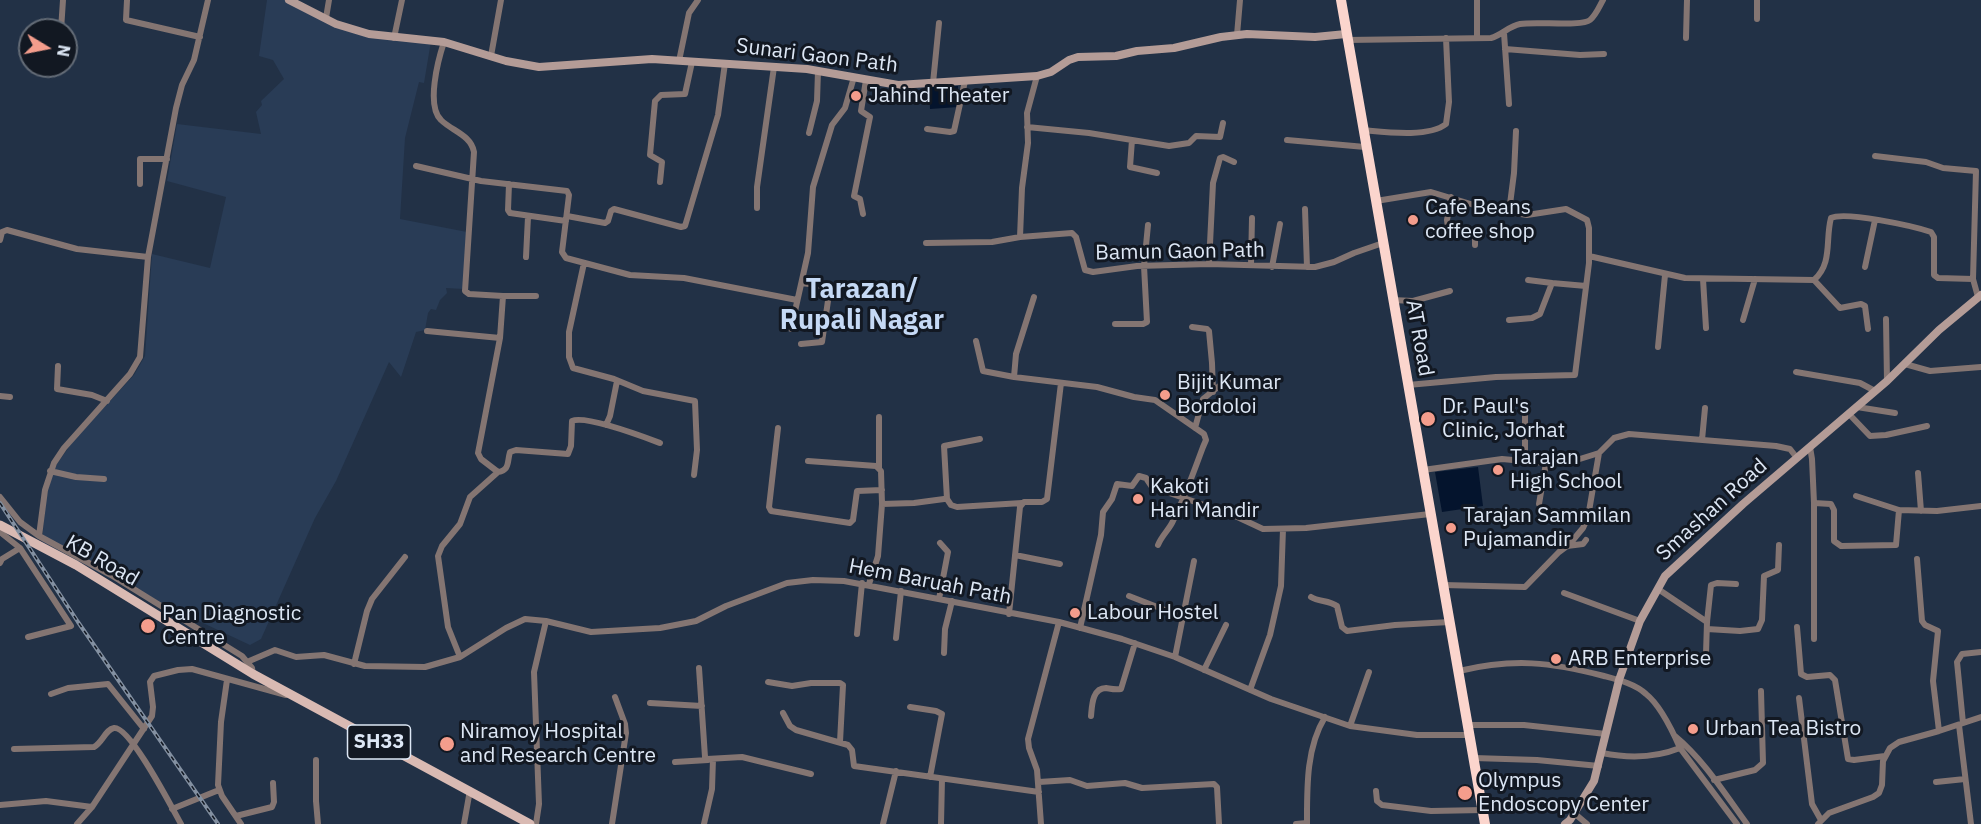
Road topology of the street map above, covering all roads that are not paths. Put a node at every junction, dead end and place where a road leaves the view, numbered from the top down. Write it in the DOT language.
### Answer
graph roads {
  1 [pos="63,0"];
  2 [pos="127,0"];
  3 [pos="208,0"];
  4 [pos="289,0"];
  5 [pos="329,0"];
  6 [pos="402,0"];
  7 [pos="501,0"];
  8 [pos="698,0"];
  9 [pos="1240,0"];
  10 [pos="1341,0"];
  11 [pos="1477,0"];
  12 [pos="1603,0"];
  13 [pos="1686,0"];
  14 [pos="1757,0"];
  15 [pos="61,18"];
  16 [pos="326,18"];
  17 [pos="1757,19"];
  18 [pos="939,23"];
  19 [pos="1504,33"];
  20 [pos="1237,35"];
  21 [pos="200,37"];
  22 [pos="1347,37"];
  23 [pos="394,38"];
  24 [pos="1446,38"];
  25 [pos="1477,38"];
  26 [pos="1686,38"];
  27 [pos="444,42"];
  28 [pos="1505,49"];
  29 [pos="1604,54"];
  30 [pos="491,56"];
  31 [pos="679,61"];
  32 [pos="693,62"];
  33 [pos="725,63"];
  34 [pos="774,66"];
  35 [pos="818,71"];
  36 [pos="1037,76"];
  37 [pos="854,77"];
  38 [pos="866,80"];
  39 [pos="965,81"];
  40 [pos="933,83"];
  41 [pos="1509,104"];
  42 [pos="1223,123"];
  43 [pos="1027,127"];
  44 [pos="927,129"];
  45 [pos="1362,130"];
  46 [pos="1516,131"];
  47 [pos="809,133"];
  48 [pos="1132,140"];
  49 [pos="1287,140"];
  50 [pos="1365,147"];
  51 [pos="1875,156"];
  52 [pos="167,159"];
  53 [pos="1234,162"];
  54 [pos="416,166"];
  55 [pos="1157,173"];
  56 [pos="474,179"];
  57 [pos="660,182"];
  58 [pos="140,184"];
  59 [pos="510,184"];
  60 [pos="1451,197"];
  61 [pos="1376,201"];
  62 [pos="757,208"];
  63 [pos="1305,209"];
  64 [pos="1509,212"];
  65 [pos="863,214"];
  66 [pos="528,217"];
  67 [pos="1252,218"];
  68 [pos="567,219"];
  69 [pos="1875,220"];
  70 [pos="1280,224"];
  71 [pos="1148,225"];
  72 [pos="1020,237"];
  73 [pos="0,240"];
  74 [pos="926,243"];
  75 [pos="1383,243"];
  76 [pos="1475,245"];
  77 [pos="1589,256"];
  78 [pos="148,257"];
  79 [pos="526,257"];
  80 [pos="584,263"];
  81 [pos="1209,264"];
  82 [pos="1251,265"];
  83 [pos="1144,266"];
  84 [pos="1272,267"];
  85 [pos="1307,267"];
  86 [pos="1865,267"];
  87 [pos="1665,275"];
  88 [pos="1703,279"];
  89 [pos="1755,279"];
  90 [pos="1973,279"];
  91 [pos="1528,280"];
  92 [pos="1814,280"];
  93 [pos="802,283"];
  94 [pos="1551,283"];
  95 [pos="1586,286"];
  96 [pos="1450,291"];
  97 [pos="503,296"];
  98 [pos="536,296"];
  99 [pos="1979,296"];
  100 [pos="1034,297"];
  101 [pos="797,300"];
  102 [pos="1392,300"];
  103 [pos="1886,319"];
  104 [pos="1509,320"];
  105 [pos="1743,320"];
  106 [pos="1114,324"];
  107 [pos="1192,327"];
  108 [pos="1706,328"];
  109 [pos="790,329"];
  110 [pos="1868,329"];
  111 [pos="427,331"];
  112 [pos="500,338"];
  113 [pos="976,341"];
  114 [pos="801,344"];
  115 [pos="1658,347"];
  116 [pos="1905,364"];
  117 [pos="58,366"];
  118 [pos="1981,367"];
  119 [pos="1796,372"];
  120 [pos="1014,377"];
  121 [pos="617,381"];
  122 [pos="1887,381"];
  123 [pos="1254,382"];
  124 [pos="1061,383"];
  125 [pos="1407,386"];
  126 [pos="1875,390"];
  127 [pos="1213,392"];
  128 [pos="0,396"];
  129 [pos="10,397"];
  130 [pos="107,401"];
  131 [pos="1857,407"];
  132 [pos="1705,408"];
  133 [pos="1895,412"];
  134 [pos="1849,414"];
  135 [pos="1526,415"];
  136 [pos="879,417"];
  137 [pos="606,425"];
  138 [pos="1927,426"];
  139 [pos="778,428"];
  140 [pos="1195,428"];
  141 [pos="980,439"];
  142 [pos="1702,440"];
  143 [pos="660,443"];
  144 [pos="1810,447"];
  145 [pos="1599,453"];
  146 [pos="1797,458"];
  147 [pos="808,461"];
  148 [pos="1525,461"];
  149 [pos="1546,464"];
  150 [pos="879,468"];
  151 [pos="1423,470"];
  152 [pos="50,471"];
  153 [pos="498,472"];
  154 [pos="1918,473"];
  155 [pos="694,475"];
  156 [pos="104,479"];
  157 [pos="882,490"];
  158 [pos="1856,496"];
  159 [pos="0,497"];
  160 [pos="1183,498"];
  161 [pos="947,499"];
  162 [pos="1814,503"];
  163 [pos="882,504"];
  164 [pos="1022,504"];
  165 [pos="1539,504"];
  166 [pos="1981,506"];
  167 [pos="1899,510"];
  168 [pos="1921,511"];
  169 [pos="1430,514"];
  170 [pos="0,525"];
  171 [pos="1283,529"];
  172 [pos="0,532"];
  173 [pos="39,536"];
  174 [pos="1586,540"];
  175 [pos="940,543"];
  176 [pos="1158,544"];
  177 [pos="1779,545"];
  178 [pos="1567,546"];
  179 [pos="20,548"];
  180 [pos="1015,555"];
  181 [pos="405,557"];
  182 [pos="1917,560"];
  183 [pos="1194,561"];
  184 [pos="0,563"];
  185 [pos="1060,564"];
  186 [pos="862,583"];
  187 [pos="869,584"];
  188 [pos="1736,584"];
  189 [pos="1443,585"];
  190 [pos="1658,590"];
  191 [pos="901,591"];
  192 [pos="1564,593"];
  193 [pos="1129,596"];
  194 [pos="1311,597"];
  195 [pos="939,598"];
  196 [pos="951,601"];
  197 [pos="1009,614"];
  198 [pos="1183,617"];
  199 [pos="546,621"];
  200 [pos="1640,621"];
  201 [pos="1059,622"];
  202 [pos="1450,622"];
  203 [pos="1226,625"];
  204 [pos="1707,625"];
  205 [pos="1797,627"];
  206 [pos="1080,628"];
  207 [pos="857,634"];
  208 [pos="28,637"];
  209 [pos="896,638"];
  210 [pos="1814,639"];
  211 [pos="1135,643"];
  212 [pos="1981,652"];
  213 [pos="944,653"];
  214 [pos="1706,654"];
  215 [pos="460,657"];
  216 [pos="1175,657"];
  217 [pos="247,662"];
  218 [pos="354,664"];
  219 [pos="699,668"];
  220 [pos="1204,669"];
  221 [pos="1459,671"];
  222 [pos="1369,672"];
  223 [pos="253,674"];
  224 [pos="227,680"];
  225 [pos="1619,680"];
  226 [pos="768,682"];
  227 [pos="1250,690"];
  228 [pos="1761,691"];
  229 [pos="51,694"];
  230 [pos="295,697"];
  231 [pos="615,697"];
  232 [pos="1799,698"];
  233 [pos="651,703"];
  234 [pos="702,706"];
  235 [pos="910,707"];
  236 [pos="783,713"];
  237 [pos="1091,716"];
  238 [pos="1325,717"];
  239 [pos="1981,717"];
  240 [pos="1961,724"];
  241 [pos="1350,726"];
  242 [pos="144,729"];
  243 [pos="1469,730"];
  244 [pos="1940,731"];
  245 [pos="1606,734"];
  246 [pos="1675,735"];
  247 [pos="840,742"];
  248 [pos="134,743"];
  249 [pos="1680,748"];
  250 [pos="14,749"];
  251 [pos="1602,753"];
  252 [pos="1885,756"];
  253 [pos="1474,758"];
  254 [pos="316,760"];
  255 [pos="711,760"];
  256 [pos="675,762"];
  257 [pos="1599,766"];
  258 [pos="896,771"];
  259 [pos="811,774"];
  260 [pos="930,777"];
  261 [pos="942,778"];
  262 [pos="1965,779"];
  263 [pos="1714,780"];
  264 [pos="1039,782"];
  265 [pos="1936,782"];
  266 [pos="273,783"];
  267 [pos="219,790"];
  268 [pos="470,790"];
  269 [pos="1376,791"];
  270 [pos="1039,792"];
  271 [pos="0,805"];
  272 [pos="92,807"];
  273 [pos="172,809"];
  274 [pos="1483,810"];
  275 [pos="1574,813"];
  276 [pos="236,816"];
  277 [pos="1819,822"];
  278 [pos="77,824"];
  279 [pos="181,824"];
  280 [pos="241,824"];
  281 [pos="318,824"];
  282 [pos="464,824"];
  283 [pos="530,824"];
  284 [pos="536,824"];
  285 [pos="612,824"];
  286 [pos="704,824"];
  287 [pos="883,824"];
  288 [pos="941,824"];
  289 [pos="1041,824"];
  290 [pos="1219,824"];
  291 [pos="1296,824"];
  292 [pos="1307,824"];
  293 [pos="1485,824"];
  294 [pos="1565,824"];
  295 [pos="1587,824"];
  296 [pos="1737,824"];
  297 [pos="1747,824"];
  298 [pos="1971,824"];
  1 -- 15 [label="street"];
  2 -- 21 [label="street"];
  3 -- 21 [label="street"];
  4 -- 16 [label="street, Sunari Gaon Path"];
  5 -- 16 [label="street"];
  6 -- 23 [label="street"];
  7 -- 30 [label="street"];
  8 -- 31 [label="street"];
  9 -- 20 [label="street"];
  10 -- 22 [label="highway, AT Road"];
  11 -- 25 [label="street"];
  12 -- 19 [label="street"];
  13 -- 26 [label="street"];
  14 -- 17 [label="street"];
  16 -- 23 [label="street, Sunari Gaon Path"];
  18 -- 40 [label="street"];
  19 -- 25 [label="street"];
  19 -- 28 [label="street"];
  20 -- 22 [label="street, Sunari Gaon Path"];
  20 -- 36 [label="street, Sunari Gaon Path"];
  21 -- 52 [label="street"];
  22 -- 24 [label="street"];
  22 -- 45 [label="highway, AT Road"];
  23 -- 27 [label="street, Sunari Gaon Path"];
  24 -- 25 [label="street"];
  24 -- 45 [label="street"];
  27 -- 30 [label="street, Sunari Gaon Path"];
  27 -- 56 [label="street"];
  28 -- 29 [label="street"];
  28 -- 41 [label="street"];
  30 -- 31 [label="street, Sunari Gaon Path"];
  31 -- 32 [label="street, Sunari Gaon Path"];
  32 -- 33 [label="street, Sunari Gaon Path"];
  32 -- 57 [label="street"];
  33 -- 34 [label="street, Sunari Gaon Path"];
  33 -- 68 [label="street"];
  34 -- 35 [label="street, Sunari Gaon Path"];
  34 -- 62 [label="street"];
  35 -- 37 [label="street, Sunari Gaon Path"];
  35 -- 47 [label="street"];
  36 -- 39 [label="street, Sunari Gaon Path"];
  36 -- 43 [label="street"];
  37 -- 38 [label="street, Sunari Gaon Path"];
  37 -- 93 [label="street"];
  38 -- 40 [label="street, Sunari Gaon Path"];
  38 -- 65 [label="street"];
  39 -- 40 [label="street, Sunari Gaon Path"];
  39 -- 44 [label="street"];
  42 -- 48 [label="street"];
  43 -- 48 [label="street"];
  43 -- 72 [label="street"];
  45 -- 50 [label="highway, AT Road"];
  46 -- 64 [label="street"];
  48 -- 55 [label="street"];
  49 -- 50 [label="street"];
  50 -- 61 [label="highway, AT Road"];
  51 -- 90 [label="street"];
  52 -- 58 [label="street"];
  52 -- 78 [label="street"];
  53 -- 81 [label="street"];
  54 -- 56 [label="street"];
  56 -- 59 [label="street"];
  56 -- 97 [label="street"];
  59 -- 66 [label="street"];
  59 -- 68 [label="street"];
  60 -- 61 [label="street"];
  60 -- 64 [label="street"];
  60 -- 76 [label="street"];
  61 -- 75 [label="highway, AT Road"];
  63 -- 85 [label="street"];
  64 -- 77 [label="street"];
  66 -- 68 [label="street"];
  66 -- 79 [label="street"];
  67 -- 82 [label="street"];
  68 -- 80 [label="street"];
  69 -- 86 [label="street"];
  69 -- 90 [label="street"];
  69 -- 92 [label="street"];
  70 -- 84 [label="street"];
  71 -- 83 [label="street"];
  72 -- 74 [label="street"];
  72 -- 83 [label="street, Bamun Gaon Path"];
  73 -- 78 [label="street"];
  75 -- 85 [label="street, Bamun Gaon Path"];
  75 -- 102 [label="highway, AT Road"];
  77 -- 87 [label="street"];
  77 -- 95 [label="street"];
  78 -- 130 [label="street"];
  80 -- 101 [label="street"];
  80 -- 121 [label="street"];
  81 -- 82 [label="street, Bamun Gaon Path"];
  81 -- 83 [label="street, Bamun Gaon Path"];
  82 -- 84 [label="street, Bamun Gaon Path"];
  83 -- 106 [label="street"];
  84 -- 85 [label="street, Bamun Gaon Path"];
  87 -- 88 [label="street"];
  87 -- 115 [label="street"];
  88 -- 89 [label="street"];
  88 -- 108 [label="street"];
  89 -- 92 [label="street"];
  89 -- 105 [label="street"];
  90 -- 99 [label="street"];
  91 -- 94 [label="street"];
  92 -- 110 [label="street"];
  93 -- 101 [label="street"];
  93 -- 114 [label="street"];
  94 -- 95 [label="street"];
  94 -- 104 [label="street"];
  95 -- 125 [label="street"];
  96 -- 102 [label="street"];
  97 -- 98 [label="street"];
  97 -- 112 [label="street"];
  99 -- 116 [label="street, Smashan Road"];
  100 -- 120 [label="street"];
  101 -- 109 [label="street"];
  102 -- 125 [label="highway, AT Road"];
  103 -- 122 [label="street"];
  107 -- 127 [label="street"];
  111 -- 112 [label="street"];
  112 -- 153 [label="street"];
  113 -- 120 [label="street"];
  116 -- 118 [label="street"];
  116 -- 122 [label="street, Smashan Road"];
  117 -- 130 [label="street"];
  119 -- 126 [label="street"];
  120 -- 124 [label="street"];
  121 -- 137 [label="street"];
  121 -- 155 [label="street"];
  122 -- 126 [label="street, Smashan Road"];
  123 -- 127 [label="street"];
  124 -- 140 [label="street"];
  124 -- 164 [label="street"];
  125 -- 151 [label="highway, AT Road"];
  126 -- 131 [label="street, Smashan Road"];
  127 -- 140 [label="street"];
  128 -- 129 [label="street"];
  130 -- 152 [label="street"];
  131 -- 133 [label="street"];
  131 -- 134 [label="street, Smashan Road"];
  132 -- 142 [label="street"];
  134 -- 138 [label="street"];
  134 -- 144 [label="street, Smashan Road"];
  135 -- 148 [label="street"];
  136 -- 150 [label="street"];
  137 -- 143 [label="street"];
  137 -- 153 [label="street"];
  139 -- 157 [label="street"];
  140 -- 160 [label="street"];
  141 -- 161 [label="street"];
  142 -- 145 [label="street, Smashan Road"];
  142 -- 146 [label="street, Smashan Road"];
  144 -- 146 [label="street, Smashan Road"];
  144 -- 162 [label="street"];
  145 -- 149 [label="street, Smashan Road"];
  145 -- 178 [label="street"];
  146 -- 190 [label="street, Smashan Road"];
  147 -- 150 [label="street"];
  148 -- 149 [label="street, Smashan Road"];
  148 -- 151 [label="street, Smashan Road"];
  149 -- 165 [label="street"];
  150 -- 157 [label="street"];
  151 -- 169 [label="highway, AT Road"];
  152 -- 156 [label="street"];
  152 -- 173 [label="street"];
  153 -- 215 [label="street"];
  154 -- 168 [label="street"];
  157 -- 163 [label="street"];
  158 -- 167 [label="street"];
  159 -- 173 [label="street"];
  160 -- 171 [label="street"];
  160 -- 176 [label="street"];
  160 -- 206 [label="street"];
  161 -- 163 [label="street"];
  161 -- 164 [label="street"];
  162 -- 167 [label="street"];
  162 -- 210 [label="street"];
  163 -- 187 [label="street"];
  164 -- 180 [label="street"];
  166 -- 168 [label="street"];
  167 -- 168 [label="street"];
  169 -- 171 [label="street"];
  169 -- 189 [label="highway, AT Road"];
  170 -- 223 [label="main road, KB Road / SH33"];
  171 -- 227 [label="street"];
  172 -- 179 [label="street"];
  173 -- 217 [label="street"];
  174 -- 178 [label="street"];
  175 -- 195 [label="street"];
  177 -- 204 [label="street"];
  178 -- 189 [label="street"];
  179 -- 184 [label="street"];
  179 -- 208 [label="street"];
  180 -- 185 [label="street"];
  180 -- 197 [label="street"];
  181 -- 218 [label="street"];
  182 -- 244 [label="street"];
  183 -- 198 [label="street"];
  186 -- 187 [label="street, Hem Baruah Path"];
  186 -- 199 [label="street, Hem Baruah Path"];
  186 -- 207 [label="street"];
  187 -- 191 [label="street, Hem Baruah Path"];
  188 -- 204 [label="street"];
  189 -- 202 [label="highway, AT Road"];
  190 -- 200 [label="street, Smashan Road"];
  190 -- 204 [label="street"];
  191 -- 195 [label="street, Hem Baruah Path"];
  191 -- 209 [label="street"];
  192 -- 200 [label="street"];
  193 -- 198 [label="street"];
  194 -- 202 [label="street"];
  195 -- 196 [label="street, Hem Baruah Path"];
  196 -- 197 [label="street, Hem Baruah Path"];
  196 -- 213 [label="street"];
  197 -- 201 [label="street, Hem Baruah Path"];
  198 -- 216 [label="street"];
  199 -- 215 [label="street, Hem Baruah Path"];
  199 -- 284 [label="street"];
  200 -- 225 [label="street, Smashan Road"];
  201 -- 206 [label="street, Hem Baruah Path"];
  201 -- 264 [label="street"];
  202 -- 221 [label="highway, AT Road"];
  203 -- 220 [label="street"];
  204 -- 214 [label="street"];
  205 -- 252 [label="street"];
  206 -- 211 [label="street, Hem Baruah Path"];
  211 -- 216 [label="street, Hem Baruah Path"];
  211 -- 237 [label="street"];
  212 -- 240 [label="street"];
  215 -- 218 [label="street, Hem Baruah Path"];
  216 -- 220 [label="street, Hem Baruah Path"];
  217 -- 218 [label="street, Hem Baruah Path"];
  217 -- 223 [label="street"];
  219 -- 234 [label="street"];
  220 -- 227 [label="street, Hem Baruah Path"];
  221 -- 225 [label="street"];
  221 -- 243 [label="highway, AT Road"];
  222 -- 241 [label="street"];
  223 -- 230 [label="main road, KB Road / SH33"];
  224 -- 230 [label="street"];
  224 -- 242 [label="street"];
  224 -- 267 [label="street"];
  225 -- 245 [label="street, Smashan Road"];
  225 -- 246 [label="street"];
  226 -- 247 [label="street"];
  227 -- 238 [label="street, Hem Baruah Path"];
  228 -- 263 [label="street"];
  229 -- 242 [label="street"];
  230 -- 268 [label="main road, KB Road / SH33"];
  231 -- 285 [label="street"];
  232 -- 277 [label="street"];
  233 -- 234 [label="street"];
  234 -- 255 [label="street"];
  235 -- 260 [label="street"];
  236 -- 247 [label="street"];
  238 -- 241 [label="street, Hem Baruah Path"];
  238 -- 292 [label="street"];
  239 -- 240 [label="street"];
  240 -- 244 [label="street"];
  240 -- 262 [label="street"];
  241 -- 243 [label="street, Hem Baruah Path"];
  242 -- 248 [label="street"];
  243 -- 245 [label="street, Hem Baruah Path"];
  243 -- 253 [label="highway, AT Road"];
  244 -- 252 [label="street"];
  245 -- 251 [label="street, Smashan Road"];
  246 -- 249 [label="street"];
  246 -- 263 [label="street"];
  247 -- 258 [label="street"];
  248 -- 250 [label="street"];
  248 -- 272 [label="street"];
  248 -- 273 [label="street"];
  249 -- 251 [label="street"];
  249 -- 296 [label="street"];
  251 -- 257 [label="street, Smashan Road"];
  252 -- 277 [label="street"];
  253 -- 257 [label="street"];
  253 -- 274 [label="highway, AT Road"];
  254 -- 281 [label="street"];
  255 -- 256 [label="street"];
  255 -- 259 [label="street"];
  255 -- 286 [label="street"];
  257 -- 275 [label="street, Smashan Road"];
  258 -- 260 [label="street"];
  258 -- 287 [label="street"];
  260 -- 261 [label="street"];
  261 -- 270 [label="street"];
  261 -- 288 [label="street"];
  262 -- 265 [label="street"];
  262 -- 298 [label="street"];
  263 -- 297 [label="street"];
  264 -- 270 [label="street"];
  264 -- 290 [label="street"];
  266 -- 276 [label="street"];
  267 -- 273 [label="street"];
  267 -- 276 [label="street"];
  268 -- 282 [label="street"];
  268 -- 283 [label="main road, KB Road / SH33"];
  269 -- 274 [label="street"];
  270 -- 289 [label="street"];
  271 -- 272 [label="street"];
  272 -- 278 [label="street"];
  273 -- 279 [label="street"];
  274 -- 293 [label="highway, AT Road"];
  275 -- 294 [label="street, Smashan Road"];
  275 -- 295 [label="street"];
  276 -- 280 [label="street"];
  291 -- 292 [label="street"];
}
